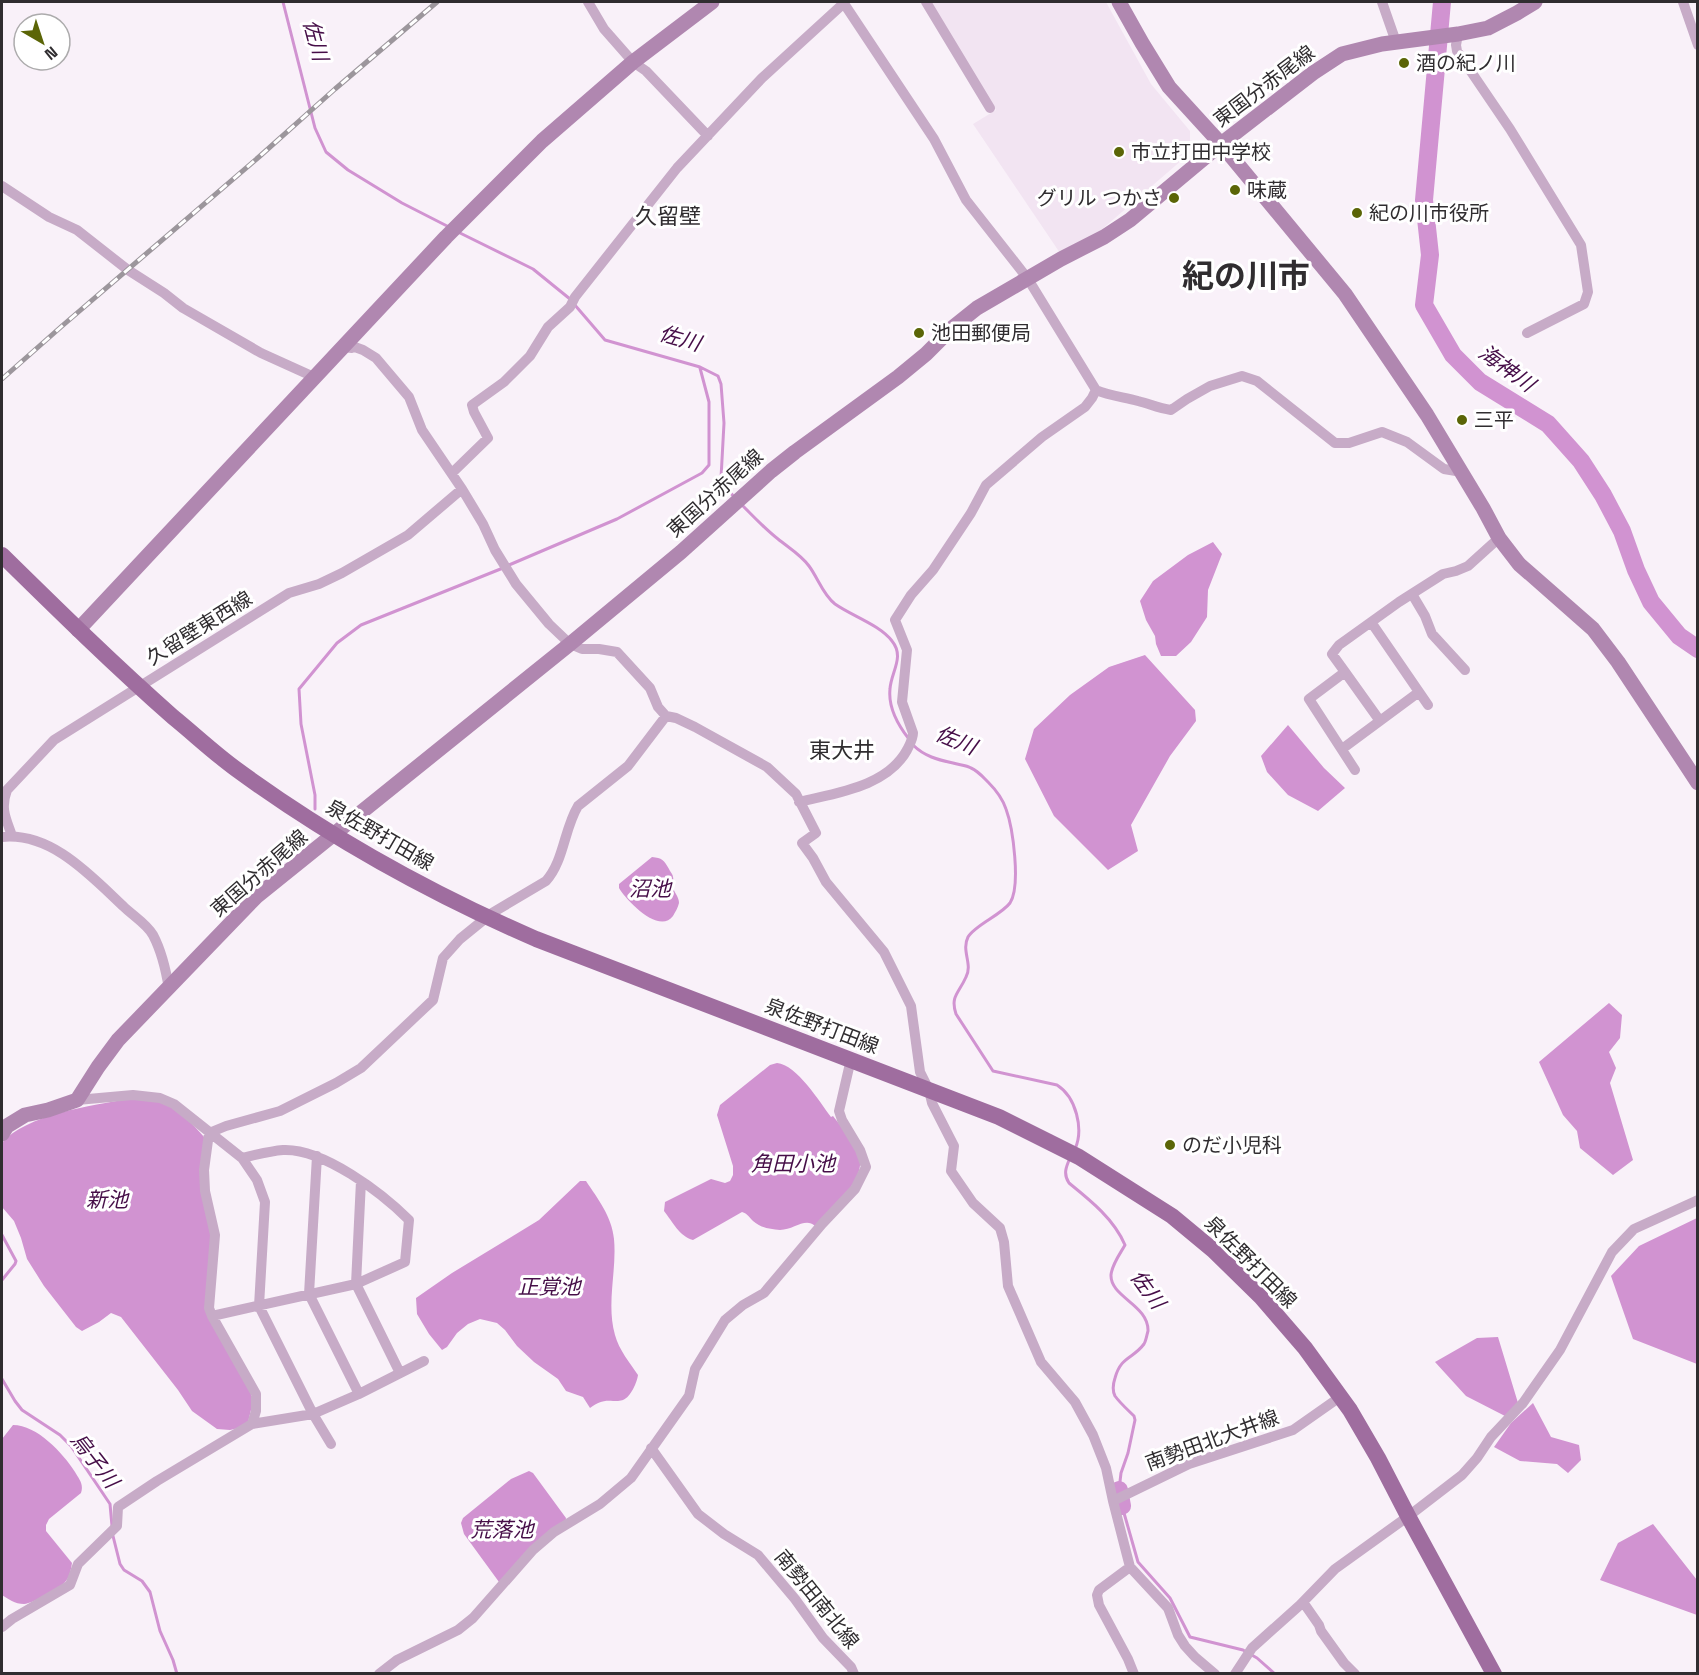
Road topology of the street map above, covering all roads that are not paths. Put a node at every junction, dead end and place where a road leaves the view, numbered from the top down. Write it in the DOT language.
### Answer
graph roads {
  1 [pos="588,2"];
  2 [pos="712,2"];
  3 [pos="844,2"];
  4 [pos="926,2"];
  5 [pos="1119,2"];
  6 [pos="1382,2"];
  7 [pos="1535,2"];
  8 [pos="1683,2"];
  9 [pos="1458,34"];
  10 [pos="1396,42"];
  11 [pos="1698,45"];
  12 [pos="633,62"];
  13 [pos="990,108"];
  14 [pos="708,136"];
  15 [pos="1221,144"];
  16 [pos="2,186"];
  17 [pos="1028,279"];
  18 [pos="1527,333"];
  19 [pos="342,347"];
  20 [pos="314,377"];
  21 [pos="1096,390"];
  22 [pos="1462,472"];
  23 [pos="452,473"];
  24 [pos="462,489"];
  25 [pos="1499,538"];
  26 [pos="2,555"];
  27 [pos="1412,594"];
  28 [pos="1371,622"];
  29 [pos="78,630"];
  30 [pos="570,644"];
  31 [pos="1466,670"];
  32 [pos="1345,672"];
  33 [pos="139,687"];
  34 [pos="1419,692"];
  35 [pos="1428,705"];
  36 [pos="666,716"];
  37 [pos="1380,721"];
  38 [pos="1342,749"];
  39 [pos="1693,766"];
  40 [pos="1355,770"];
  41 [pos="1698,783"];
  42 [pos="799,802"];
  43 [pos="7,836"];
  44 [pos="334,836"];
  45 [pos="486,917"];
  46 [pos="169,989"];
  47 [pos="851,1059"];
  48 [pos="929,1090"];
  49 [pos="77,1100"];
  50 [pos="209,1132"];
  51 [pos="2,1134"];
  52 [pos="317,1156"];
  53 [pos="242,1158"];
  54 [pos="361,1181"];
  55 [pos="1698,1200"];
  56 [pos="356,1284"];
  57 [pos="309,1294"];
  58 [pos="259,1306"];
  59 [pos="212,1316"];
  60 [pos="424,1361"];
  61 [pos="400,1373"];
  62 [pos="359,1394"];
  63 [pos="1340,1397"];
  64 [pos="313,1414"];
  65 [pos="252,1424"];
  66 [pos="331,1444"];
  67 [pos="651,1448"];
  68 [pos="1118,1498"];
  69 [pos="1408,1516"];
  70 [pos="1130,1567"];
  71 [pos="1303,1602"];
  72 [pos="2,1627"];
  73 [pos="398,1660"];
  74 [pos="379,1674"];
  75 [pos="397,1674"];
  76 [pos="854,1674"];
  77 [pos="1134,1674"];
  78 [pos="1215,1674"];
  79 [pos="1235,1674"];
  80 [pos="1355,1674"];
  81 [pos="1494,1674"];
  1 -- 12 [label="street"];
  2 -- 12 [label="street"];
  3 -- 14 [label="street"];
  3 -- 17 [label="street"];
  4 -- 13 [label="street"];
  5 -- 15 [label="street"];
  6 -- 10 [label="street"];
  7 -- 9 [label="street, 東国分赤尾線"];
  8 -- 11 [label="street"];
  9 -- 10 [label="street, 東国分赤尾線"];
  9 -- 18 [label="street"];
  10 -- 15 [label="street, 東国分赤尾線"];
  12 -- 14 [label="street"];
  12 -- 19 [label="street"];
  14 -- 23 [label="street"];
  15 -- 17 [label="street, 東国分赤尾線"];
  15 -- 22 [label="street"];
  16 -- 20 [label="street"];
  17 -- 21 [label="street"];
  17 -- 30 [label="street, 東国分赤尾線"];
  19 -- 20 [label="street"];
  19 -- 23 [label="street"];
  20 -- 29 [label="street"];
  21 -- 22 [label="street"];
  21 -- 42 [label="street"];
  22 -- 25 [label="street"];
  23 -- 24 [label="street"];
  24 -- 30 [label="street"];
  24 -- 33 [label="street, 久留壁東西線"];
  25 -- 27 [label="street"];
  25 -- 39 [label="street"];
  26 -- 29 [label="main road, 泉佐野打田線"];
  27 -- 28 [label="street"];
  27 -- 31 [label="street"];
  28 -- 32 [label="street"];
  28 -- 34 [label="street"];
  29 -- 33 [label="main road, 泉佐野打田線"];
  30 -- 36 [label="street"];
  30 -- 44 [label="street, 東国分赤尾線"];
  32 -- 37 [label="street"];
  32 -- 38 [label="street"];
  33 -- 43 [label="street, 久留壁東西線"];
  33 -- 44 [label="main road, 泉佐野打田線"];
  34 -- 35 [label="street"];
  34 -- 37 [label="street"];
  36 -- 42 [label="street"];
  36 -- 45 [label="street"];
  37 -- 38 [label="street"];
  38 -- 40 [label="street"];
  39 -- 41 [label="street"];
  42 -- 48 [label="street"];
  43 -- 46 [label="street"];
  44 -- 45 [label="main road, 泉佐野打田線"];
  44 -- 46 [label="street, 東国分赤尾線"];
  45 -- 47 [label="main road, 泉佐野打田線"];
  45 -- 50 [label="street"];
  46 -- 49 [label="street, 東国分赤尾線"];
  47 -- 48 [label="main road, 泉佐野打田線"];
  47 -- 67 [label="street"];
  48 -- 63 [label="main road, 泉佐野打田線"];
  48 -- 68 [label="street"];
  49 -- 50 [label="street"];
  49 -- 51 [label="street"];
  50 -- 53 [label="street"];
  50 -- 59 [label="street"];
  52 -- 53 [label="street"];
  52 -- 54 [label="street"];
  52 -- 57 [label="street"];
  53 -- 58 [label="street"];
  54 -- 56 [label="street"];
  54 -- 56 [label="street"];
  55 -- 69 [label="street"];
  56 -- 57 [label="street"];
  56 -- 61 [label="street"];
  57 -- 58 [label="street"];
  57 -- 62 [label="street"];
  58 -- 59 [label="street"];
  58 -- 64 [label="street"];
  59 -- 65 [label="street"];
  60 -- 61 [label="street"];
  61 -- 62 [label="street"];
  62 -- 64 [label="street"];
  63 -- 68 [label="street, 南勢田北大井線"];
  63 -- 69 [label="main road, 泉佐野打田線"];
  64 -- 65 [label="street"];
  64 -- 66 [label="street"];
  65 -- 72 [label="street"];
  67 -- 73 [label="street"];
  67 -- 76 [label="street, 南勢田南北線"];
  68 -- 70 [label="street"];
  69 -- 71 [label="street"];
  69 -- 81 [label="main road, 泉佐野打田線"];
  70 -- 77 [label="street"];
  70 -- 78 [label="street"];
  71 -- 79 [label="street"];
  71 -- 80 [label="street"];
  73 -- 74 [label="street"];
  73 -- 75 [label="street"];
}
